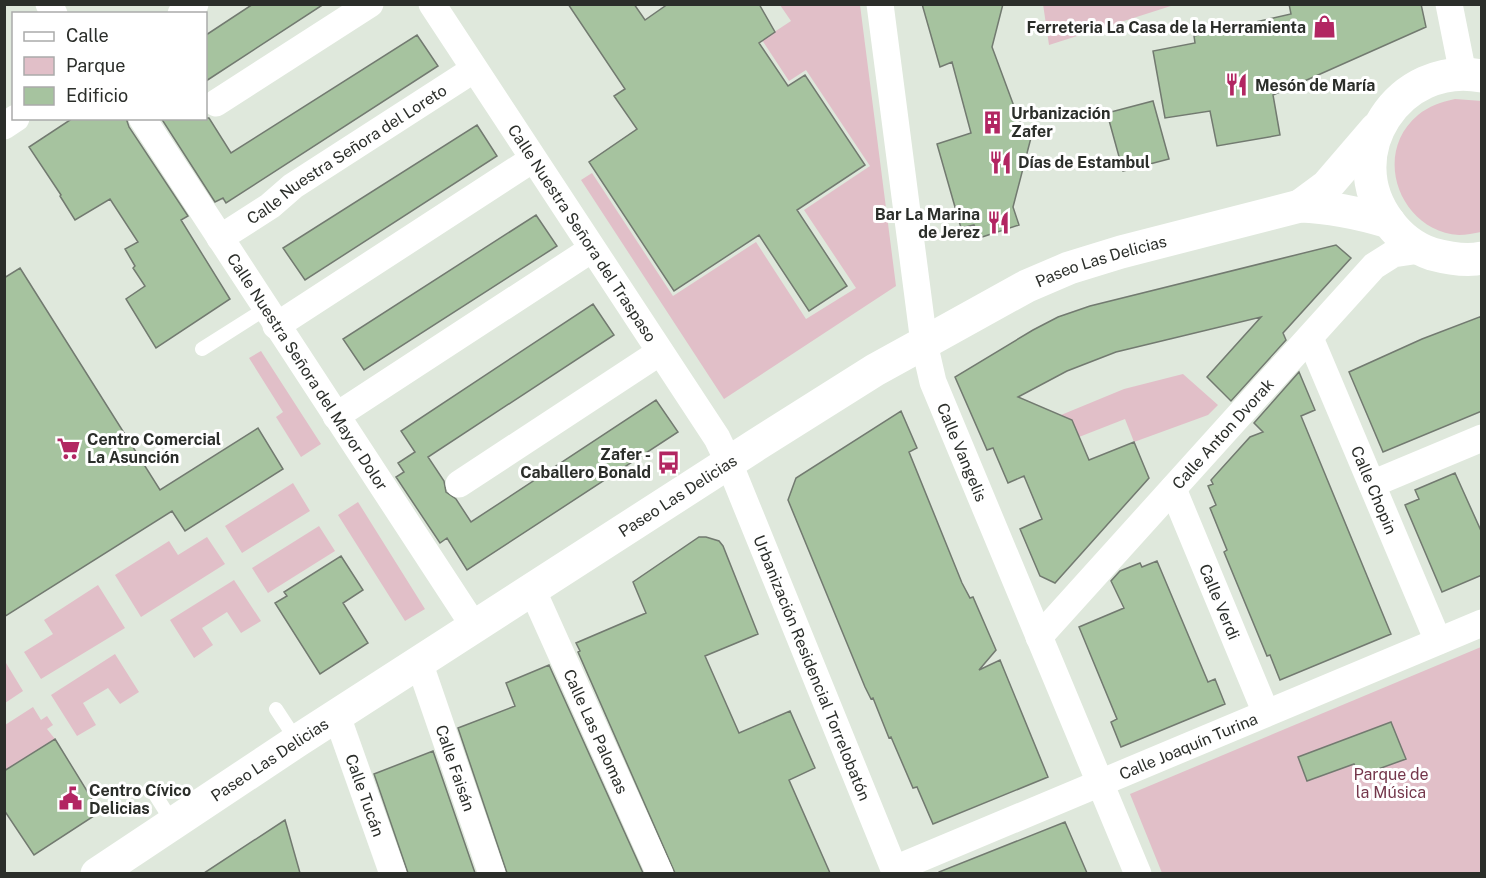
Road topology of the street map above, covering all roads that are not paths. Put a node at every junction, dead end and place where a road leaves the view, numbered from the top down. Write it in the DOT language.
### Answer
graph roads {
  1 [pos="370,4"];
  2 [pos="432,4"];
  3 [pos="880,4"];
  4 [pos="1449,4"];
  5 [pos="473,70"];
  6 [pos="1472,75"];
  7 [pos="216,103"];
  8 [pos="143,120"];
  9 [pos="1377,128"];
  10 [pos="533,159"];
  11 [pos="1300,206"];
  12 [pos="1389,222"];
  13 [pos="220,238"];
  14 [pos="592,249"];
  15 [pos="1420,250"];
  16 [pos="1476,260"];
  17 [pos="271,317"];
  18 [pos="1310,338"];
  19 [pos="924,343"];
  20 [pos="202,349"];
  21 [pos="660,352"];
  22 [pos="336,416"];
  23 [pos="1482,438"];
  24 [pos="729,463"];
  25 [pos="459,484"];
  26 [pos="1372,484"];
  27 [pos="1173,489"];
  28 [pos="532,589"];
  29 [pos="1482,623"];
  30 [pos="474,626"];
  31 [pos="1039,637"];
  32 [pos="1438,641"];
  33 [pos="419,662"];
  34 [pos="276,710"];
  35 [pos="1266,713"];
  36 [pos="338,716"];
  37 [pos="297,741"];
  38 [pos="1101,782"];
  39 [pos="151,788"];
  40 [pos="173,823"];
  41 [pos="895,871"];
  42 [pos="97,873"];
  43 [pos="393,873"];
  44 [pos="492,873"];
  45 [pos="660,873"];
  46 [pos="1138,873"];
  1 -- 7 [label="street"];
  2 -- 5 [label="street, Calle Nuestra Señora del Traspaso"];
  3 -- 19 [label="street, Calle Vangelis"];
  4 -- 6 [label="street"];
  5 -- 10 [label="street, Calle Nuestra Señora del Traspaso"];
  5 -- 13 [label="street, Calle Nuestra Señora del Loreto"];
  6 -- 9 [label="street, Paseo Las Delicias"];
  8 -- 13 [label="street, Calle Nuestra Señora del Mayor Dolor"];
  9 -- 11 [label="street, Paseo Las Delicias"];
  9 -- 12 [label="street"];
  10 -- 14 [label="street, Calle Nuestra Señora del Traspaso"];
  10 -- 17 [label="street"];
  11 -- 12 [label="street, Paseo Las Delicias"];
  11 -- 19 [label="street, Paseo Las Delicias"];
  12 -- 15 [label="street"];
  13 -- 17 [label="street, Calle Nuestra Señora del Mayor Dolor"];
  14 -- 21 [label="street, Calle Nuestra Señora del Traspaso"];
  14 -- 22 [label="street"];
  15 -- 16 [label="street"];
  15 -- 18 [label="street, Calle Anton Dvorak"];
  17 -- 20 [label="lane"];
  17 -- 22 [label="street, Calle Nuestra Señora del Mayor Dolor"];
  18 -- 26 [label="street, Calle Chopin"];
  18 -- 27 [label="street, Calle Anton Dvorak"];
  19 -- 24 [label="street, Paseo Las Delicias"];
  19 -- 31 [label="street, Calle Vangelis"];
  21 -- 24 [label="street, Calle Nuestra Señora del Traspaso"];
  21 -- 25 [label="street"];
  22 -- 30 [label="street, Calle Nuestra Señora del Mayor Dolor"];
  23 -- 26 [label="street"];
  24 -- 28 [label="street, Paseo Las Delicias"];
  24 -- 41 [label="street, Urbanización Residencial Torrelobatón"];
  26 -- 32 [label="street, Calle Chopin"];
  27 -- 31 [label="street, Calle Anton Dvorak"];
  27 -- 35 [label="street, Calle Verdi"];
  28 -- 30 [label="street, Paseo Las Delicias"];
  28 -- 45 [label="street, Calle Las Palomas"];
  29 -- 32 [label="street, Calle Joaquín Turina"];
  30 -- 33 [label="street, Paseo Las Delicias"];
  31 -- 38 [label="street, Calle Vangelis"];
  32 -- 35 [label="street, Calle Joaquín Turina"];
  33 -- 36 [label="street, Paseo Las Delicias"];
  33 -- 44 [label="street, Calle Faisán"];
  34 -- 37 [label="lane"];
  35 -- 38 [label="street, Calle Joaquín Turina"];
  36 -- 37 [label="street, Paseo Las Delicias"];
  36 -- 43 [label="street, Calle Tucán"];
  37 -- 40 [label="street, Paseo Las Delicias"];
  38 -- 41 [label="street, Calle Joaquín Turina"];
  38 -- 46 [label="street, Calle Vangelis"];
  39 -- 40 [label="lane"];
  40 -- 42 [label="street, Paseo Las Delicias"];
}
